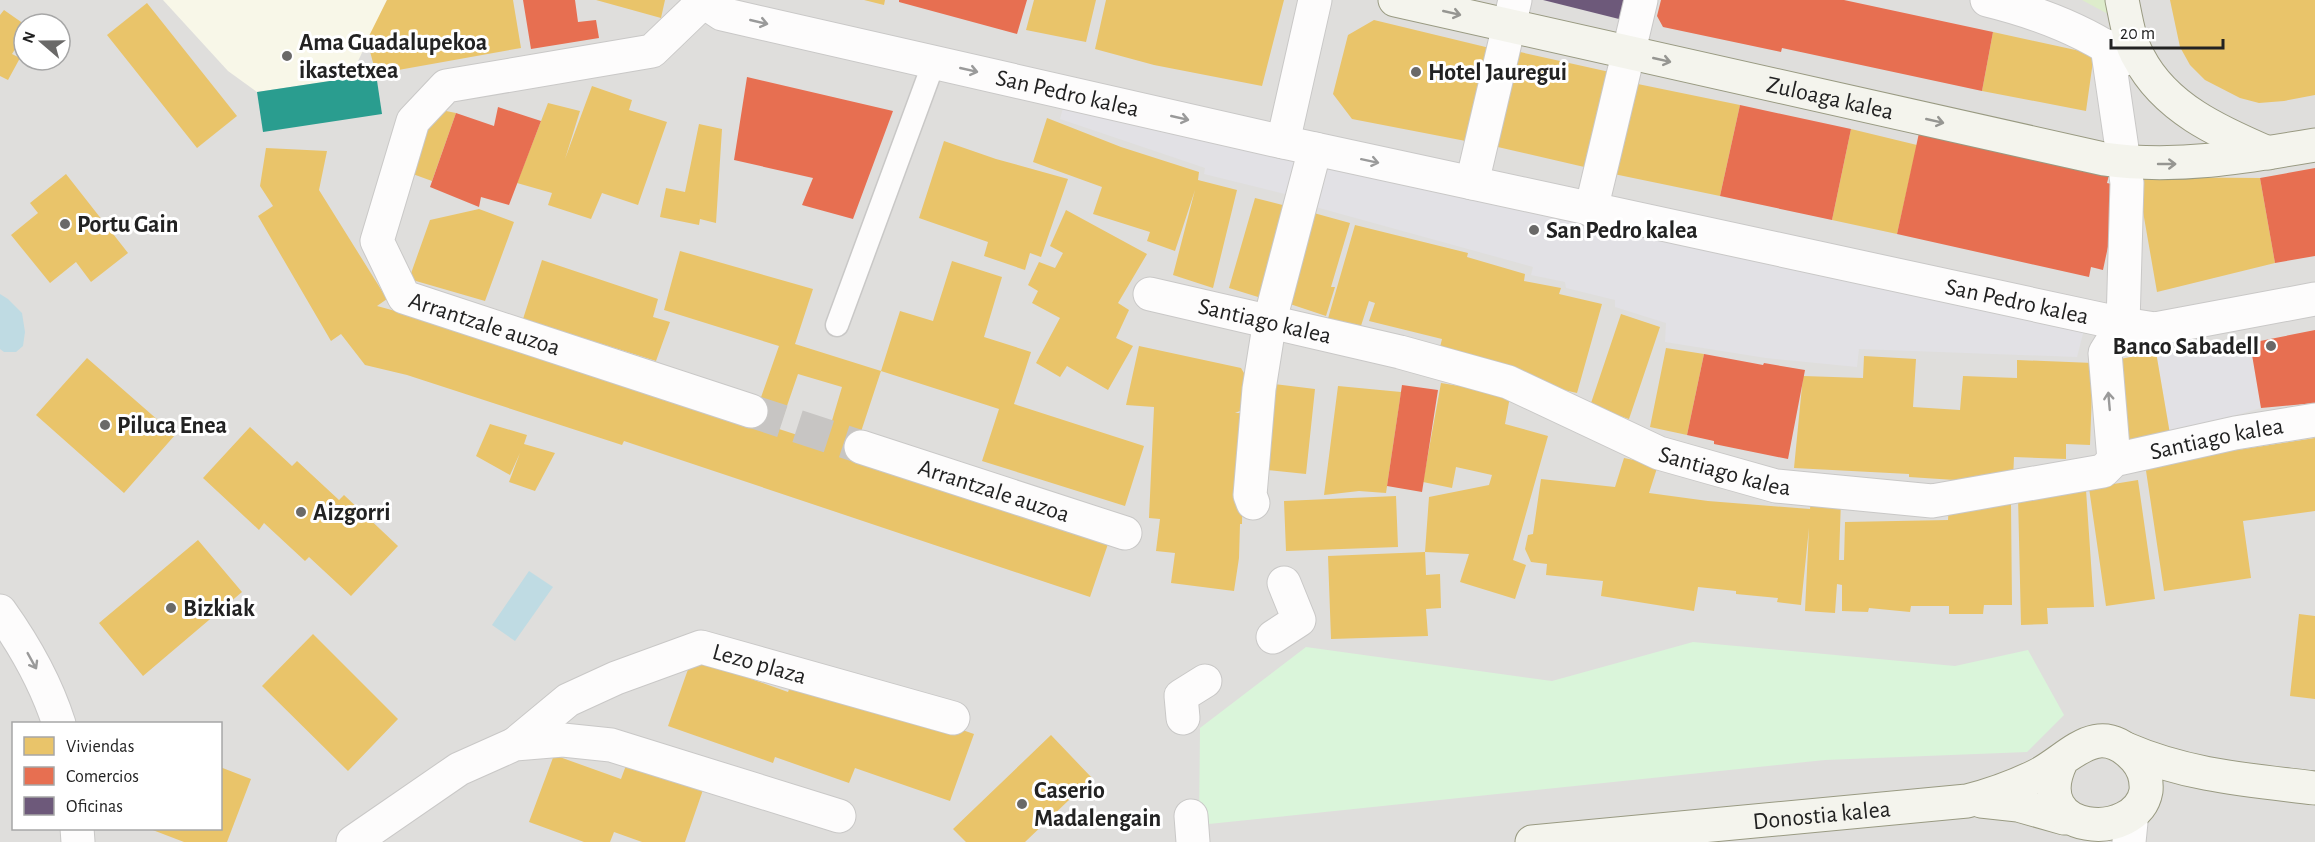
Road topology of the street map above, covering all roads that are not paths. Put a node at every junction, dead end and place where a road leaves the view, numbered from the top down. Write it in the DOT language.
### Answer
graph roads {
  1 [pos="706,0"];
  2 [pos="1315,0"];
  3 [pos="1395,0"];
  4 [pos="1641,0"];
  5 [pos="1987,0"];
  6 [pos="2122,0"];
  7 [pos="1512,13"];
  8 [pos="2107,46"];
  9 [pos="1628,52"];
  10 [pos="934,62"];
  11 [pos="2145,67"];
  12 [pos="1283,142"];
  13 [pos="2315,145"];
  14 [pos="1316,149"];
  15 [pos="2268,153"];
  16 [pos="2124,162"];
  17 [pos="1472,183"];
  18 [pos="1591,210"];
  19 [pos="1150,294"];
  20 [pos="2315,299"];
  21 [pos="1270,320"];
  22 [pos="2123,324"];
  23 [pos="837,325"];
  24 [pos="751,411"];
  25 [pos="2315,420"];
  26 [pos="861,447"];
  27 [pos="2114,460"];
  28 [pos="1253,503"];
  29 [pos="1125,533"];
  30 [pos="1284,584"];
  31 [pos="0,611"];
  32 [pos="1273,637"];
  33 [pos="1205,681"];
  34 [pos="953,718"];
  35 [pos="1183,718"];
  36 [pos="59,722"];
  37 [pos="515,744"];
  38 [pos="2126,749"];
  39 [pos="2061,762"];
  40 [pos="2219,777"];
  41 [pos="2315,788"];
  42 [pos="1967,801"];
  43 [pos="839,816"];
  44 [pos="2133,825"];
  45 [pos="2076,829"];
  46 [pos="353,842"];
  47 [pos="1532,842"];
  1 -- 10 [label="street, San Pedro kalea, one-way"];
  1 -- 24 [label="street, Arrantzale auzoa"];
  2 -- 12 [label="street"];
  3 -- 7 [label="street, Zuloaga kalea, one-way"];
  4 -- 9 [label="street"];
  5 -- 8 [label="street"];
  6 -- 11 [label="street"];
  7 -- 9 [label="street, Zuloaga kalea"];
  7 -- 17 [label="street"];
  8 -- 11 [label="street"];
  8 -- 16 [label="street"];
  9 -- 16 [label="street, Zuloaga kalea, one-way"];
  9 -- 18 [label="street"];
  10 -- 12 [label="street, San Pedro kalea, one-way"];
  10 -- 23 [label="lane"];
  11 -- 15 [label="street"];
  12 -- 14 [label="street, San Pedro kalea"];
  13 -- 15 [label="street, Zuloaga kalea"];
  14 -- 17 [label="street, San Pedro kalea, one-way"];
  14 -- 21 [label="street"];
  16 -- 15 [label="street, Zuloaga kalea, one-way"];
  16 -- 22 [label="street"];
  17 -- 18 [label="street, San Pedro kalea"];
  18 -- 22 [label="street, San Pedro kalea"];
  19 -- 21 [label="street, Santiago kalea"];
  20 -- 22 [label="street, San Pedro kalea"];
  21 -- 27 [label="street, Santiago kalea"];
  21 -- 28 [label="street"];
  27 -- 22 [label="street, one-way"];
  25 -- 27 [label="street, Santiago kalea"];
  26 -- 29 [label="street, Arrantzale auzoa"];
  30 -- 32 [label="street"];
  31 -- 36 [label="street, one-way"];
  33 -- 35 [label="street"];
  34 -- 37 [label="street, Lezo plaza"];
  37 -- 43 [label="street, Lezo plaza"];
  37 -- 46 [label="street, Lezo plaza"];
  38 -- 39 [label="street, Donostia kalea"];
  38 -- 40 [label="street, Donostia kalea"];
  38 -- 44 [label="street"];
  39 -- 42 [label="street, Donostia kalea"];
  39 -- 45 [label="street"];
  40 -- 41 [label="street"];
  40 -- 44 [label="street, Donostia kalea"];
  42 -- 45 [label="street, Donostia kalea"];
  42 -- 47 [label="street, Donostia kalea"];
  44 -- 45 [label="street, Donostia kalea"];
}
